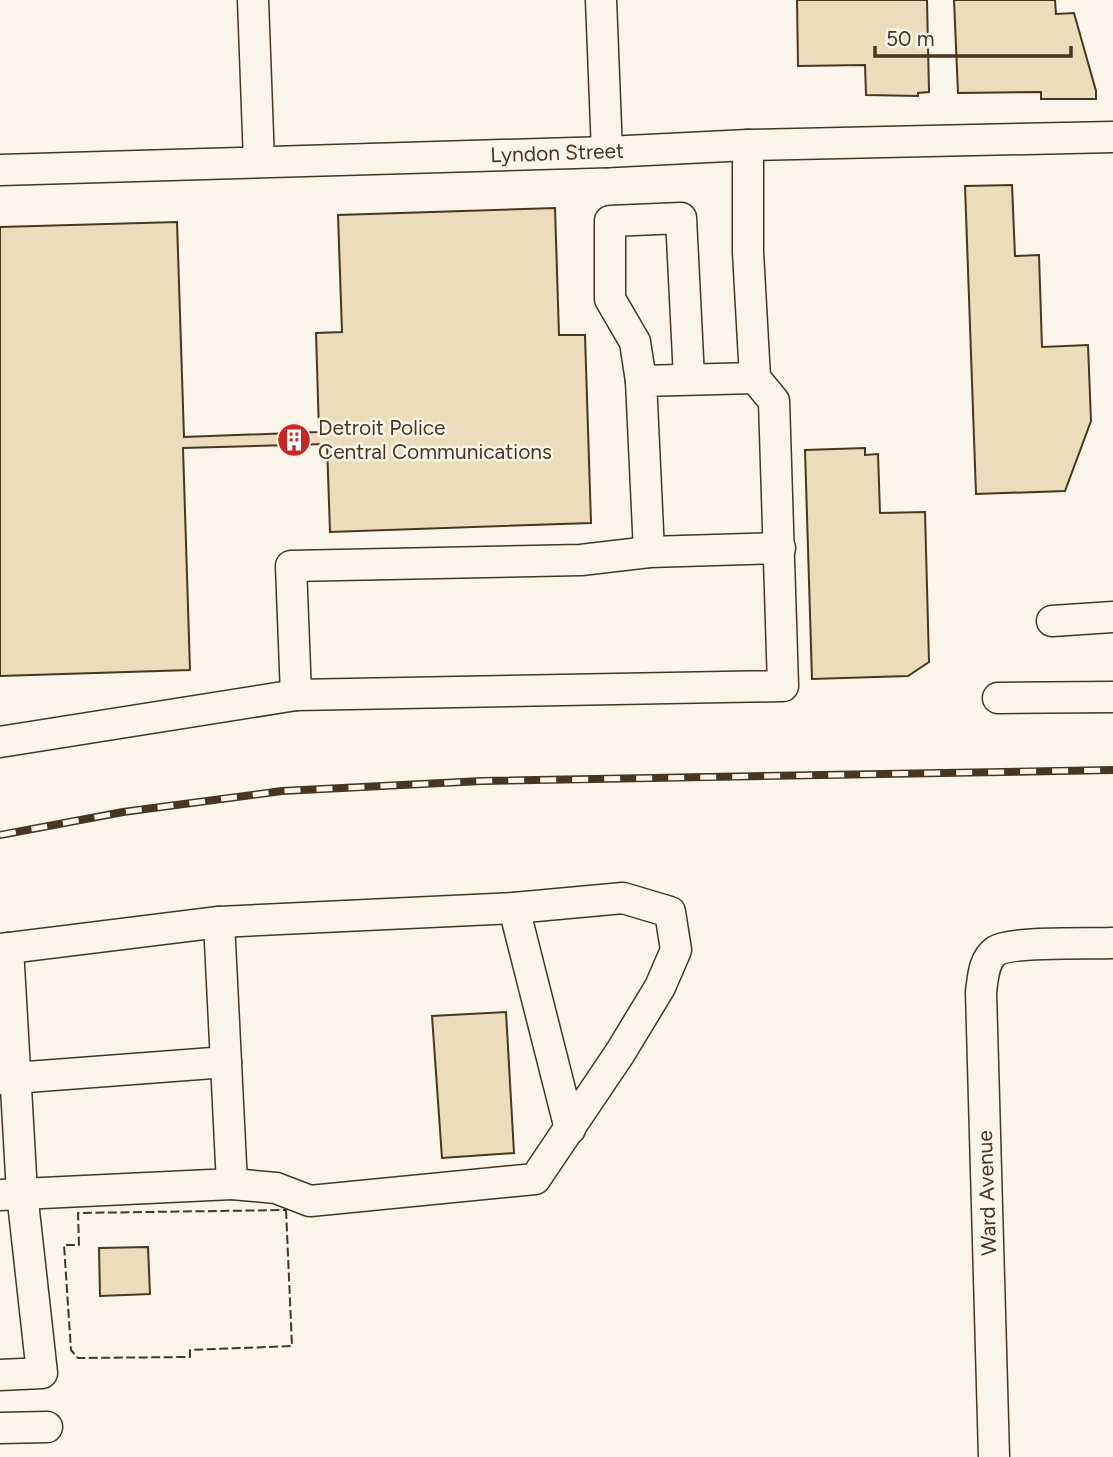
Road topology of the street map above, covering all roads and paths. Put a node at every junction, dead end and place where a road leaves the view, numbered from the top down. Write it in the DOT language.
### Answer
graph roads {
  1 [pos="253,0"];
  2 [pos="601,0"];
  3 [pos="1113,137"];
  4 [pos="748,145"];
  5 [pos="607,152"];
  6 [pos="259,162"];
  7 [pos="0,170"];
  8 [pos="689,378"];
  9 [pos="755,378"];
  10 [pos="641,381"];
  11 [pos="780,548"];
  12 [pos="649,552"];
  13 [pos="1113,617"];
  14 [pos="1052,621"];
  15 [pos="296,695"];
  16 [pos="1113,697"];
  17 [pos="998,698"];
  18 [pos="0,742"];
  19 [pos="514,908"];
  20 [pos="219,922"];
  21 [pos="1113,943"];
  22 [pos="4,948"];
  23 [pos="226,1062"];
  24 [pos="7,1079"];
  25 [pos="570,1129"];
  26 [pos="232,1184"];
  27 [pos="11,1194"];
  28 [pos="0,1375"];
  29 [pos="47,1427"];
  30 [pos="0,1428"];
  31 [pos="994,1457"];
  1 -- 6 [label="street"];
  2 -- 5 [label="street"];
  3 -- 4 [label="street, Lyndon Street"];
  4 -- 5 [label="street, Lyndon Street"];
  4 -- 9 [label="street"];
  5 -- 6 [label="street, Lyndon Street"];
  6 -- 7 [label="street, Lyndon Street"];
  8 -- 9 [label="street"];
  8 -- 10 [label="street"];
  8 -- 10 [label="street"];
  9 -- 11 [label="street"];
  10 -- 12 [label="street"];
  11 -- 12 [label="street"];
  11 -- 15 [label="street"];
  12 -- 15 [label="street"];
  13 -- 14 [label="street"];
  15 -- 18 [label="street"];
  16 -- 17 [label="street"];
  19 -- 20 [label="street"];
  19 -- 25 [label="street"];
  19 -- 25 [label="street"];
  20 -- 22 [label="street"];
  20 -- 23 [label="street"];
  21 -- 31 [label="street, Ward Avenue"];
  22 -- 24 [label="street"];
  23 -- 24 [label="street"];
  23 -- 26 [label="street"];
  24 -- 27 [label="street"];
  25 -- 26 [label="street"];
  26 -- 27 [label="street"];
  27 -- 28 [label="street"];
  29 -- 30 [label="street"];
}
